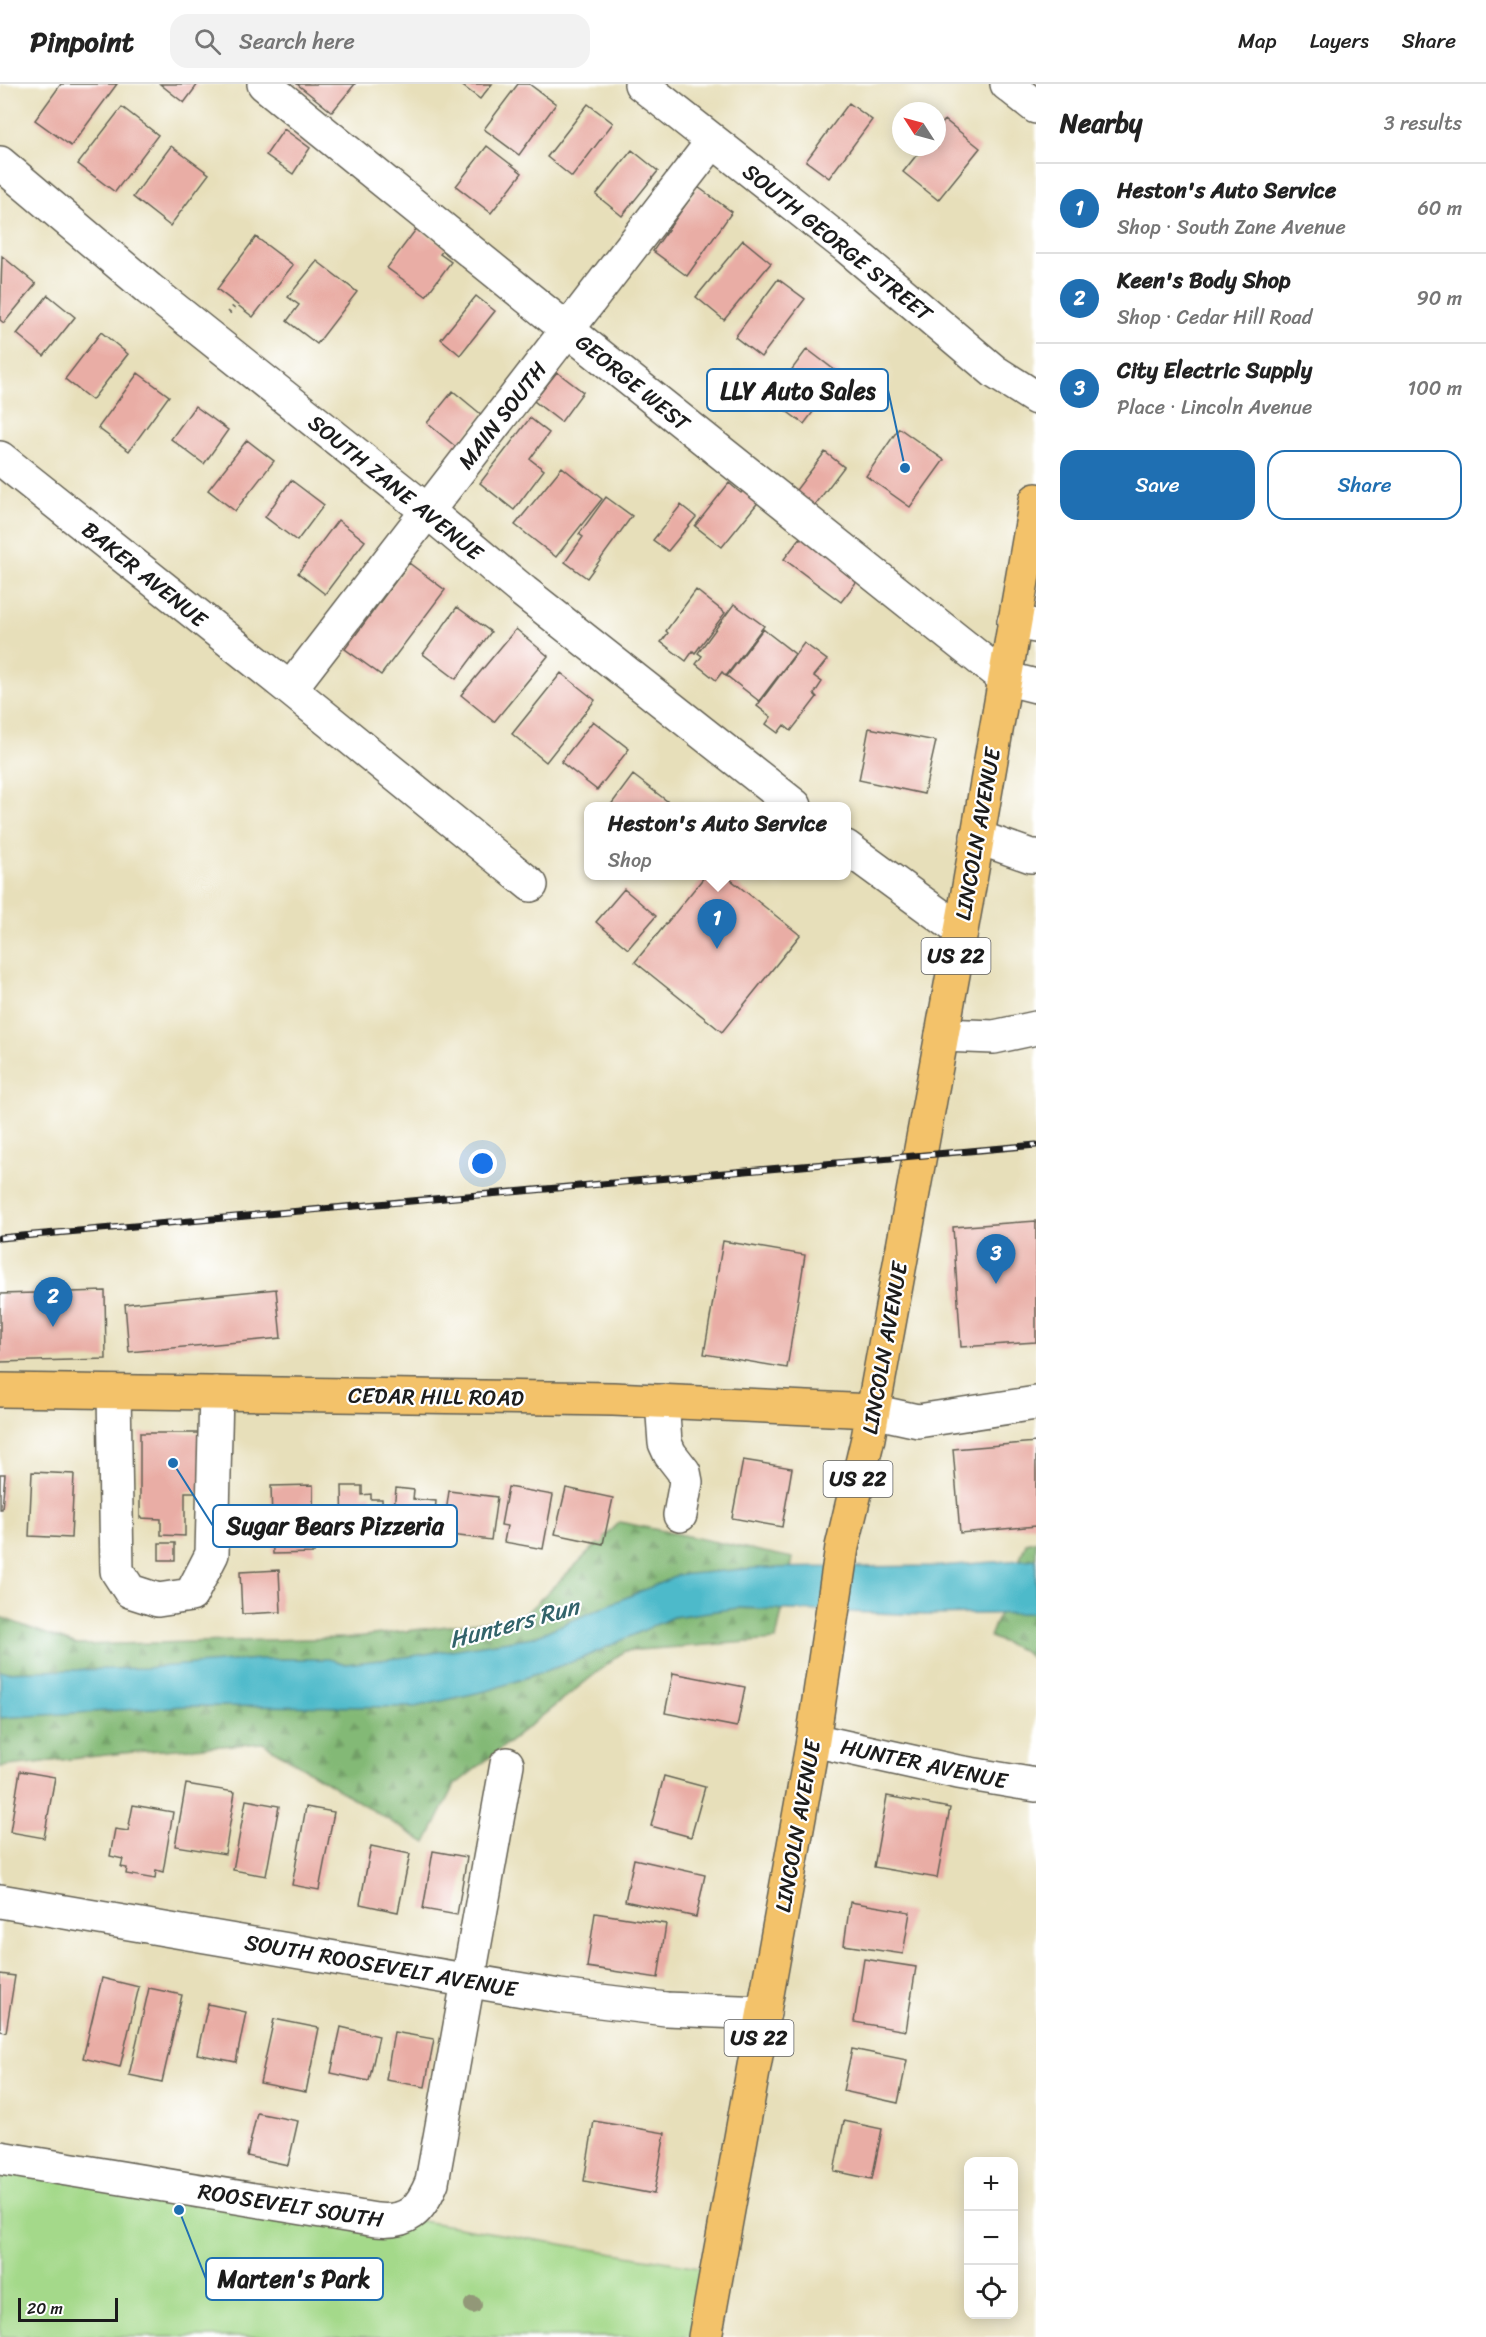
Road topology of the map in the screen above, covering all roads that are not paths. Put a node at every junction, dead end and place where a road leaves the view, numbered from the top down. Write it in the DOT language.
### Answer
graph roads {
  1 [pos="264,84"];
  2 [pos="641,84"];
  3 [pos="1007,84"];
  4 [pos="1036,107"];
  5 [pos="713,141"];
  6 [pos="0,163"];
  7 [pos="569,331"];
  8 [pos="1036,398"];
  9 [pos="0,458"];
  10 [pos="426,510"];
  11 [pos="1034,518"];
  12 [pos="1025,624"];
  13 [pos="1004,678"];
  14 [pos="1036,686"];
  15 [pos="290,689"];
  16 [pos="789,802"];
  17 [pos="977,837"];
  18 [pos="851,851"];
  19 [pos="1036,856"];
  20 [pos="531,885"];
  21 [pos="961,931"];
  22 [pos="1036,1028"];
  23 [pos="942,1035"];
  24 [pos="0,1390"];
  25 [pos="114,1392"];
  26 [pos="216,1393"];
  27 [pos="662,1401"];
  28 [pos="1036,1403"];
  29 [pos="872,1411"];
  30 [pos="680,1515"];
  31 [pos="813,1740"];
  32 [pos="507,1764"];
  33 [pos="1036,1785"];
  34 [pos="0,1901"];
  35 [pos="469,1981"];
  36 [pos="764,2013"];
  37 [pos="0,2158"];
  38 [pos="705,2337"];
  1 -- 7 [label="street, GEORGE WEST"];
  2 -- 5 [label="street, SOUTH GEORGE STREET"];
  3 -- 4 [label="street"];
  5 -- 7 [label="street, MAIN SOUTH"];
  5 -- 8 [label="street, SOUTH GEORGE STREET"];
  6 -- 10 [label="street, SOUTH ZANE AVENUE"];
  7 -- 10 [label="street, MAIN SOUTH"];
  7 -- 13 [label="street, GEORGE WEST"];
  9 -- 15 [label="street, BAKER AVENUE"];
  10 -- 15 [label="street, MAIN SOUTH"];
  10 -- 16 [label="street, SOUTH ZANE AVENUE"];
  11 -- 12 [label="main road, LINCOLN AVENUE / US 22"];
  12 -- 13 [label="main road, LINCOLN AVENUE / US 22"];
  13 -- 14 [label="street"];
  13 -- 17 [label="main road, LINCOLN AVENUE / US 22"];
  15 -- 20 [label="street, BAKER AVENUE"];
  17 -- 19 [label="street"];
  17 -- 21 [label="main road, LINCOLN AVENUE / US 22"];
  18 -- 21 [label="street"];
  21 -- 23 [label="main road, LINCOLN AVENUE / US 22"];
  22 -- 23 [label="street"];
  23 -- 29 [label="main road, LINCOLN AVENUE / US 22"];
  24 -- 25 [label="main road, CEDAR HILL ROAD"];
  25 -- 26 [label="main road, CEDAR HILL ROAD"];
  25 -- 26 [label="street"];
  26 -- 27 [label="main road, CEDAR HILL ROAD"];
  27 -- 29 [label="main road, CEDAR HILL ROAD"];
  27 -- 30 [label="street"];
  28 -- 29 [label="street"];
  29 -- 31 [label="main road, LINCOLN AVENUE / US 22"];
  31 -- 33 [label="street, HUNTER AVENUE"];
  31 -- 36 [label="main road, LINCOLN AVENUE / US 22"];
  32 -- 35 [label="street"];
  34 -- 35 [label="street, SOUTH ROOSEVELT AVENUE"];
  35 -- 36 [label="street, SOUTH ROOSEVELT AVENUE"];
  35 -- 37 [label="street, ROOSEVELT SOUTH"];
  36 -- 38 [label="main road, LINCOLN AVENUE / US 22"];
}
